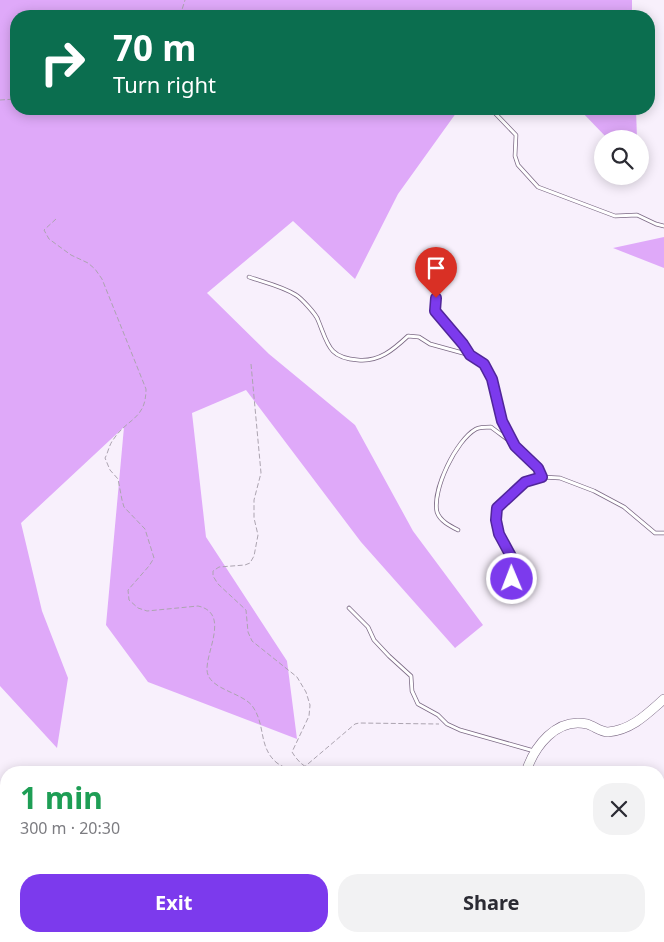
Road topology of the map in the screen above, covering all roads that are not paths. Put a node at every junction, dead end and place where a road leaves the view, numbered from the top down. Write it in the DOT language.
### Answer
graph roads {
  1 [pos="497,115"];
  2 [pos="664,226"];
  3 [pos="438,270"];
  4 [pos="248,277"];
  5 [pos="470,355"];
  6 [pos="515,446"];
  7 [pos="542,477"];
  8 [pos="458,530"];
  9 [pos="664,533"];
  10 [pos="512,579"];
  11 [pos="349,608"];
  12 [pos="664,699"];
  13 [pos="535,751"];
  14 [pos="529,766"];
  1 -- 2 [label="lane"];
  3 -- 5 [label="lane"];
  4 -- 5 [label="lane"];
  5 -- 6 [label="lane"];
  6 -- 7 [label="lane"];
  6 -- 8 [label="lane"];
  7 -- 9 [label="lane"];
  7 -- 10 [label="lane"];
  11 -- 13 [label="lane"];
  12 -- 13 [label="street"];
  13 -- 14 [label="street"];
}
